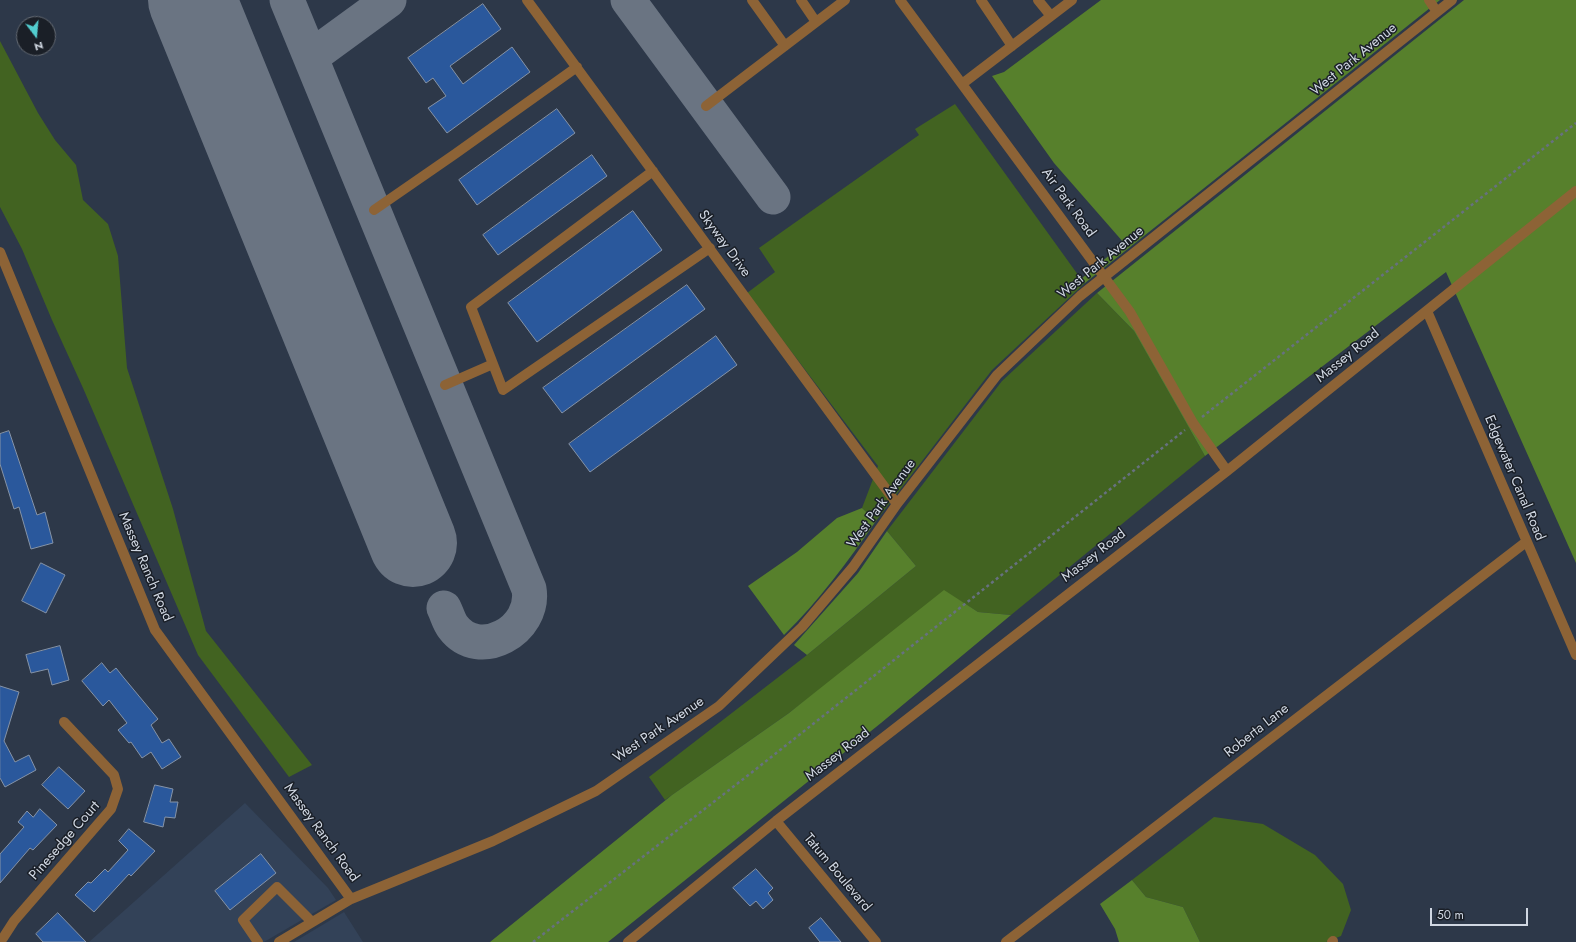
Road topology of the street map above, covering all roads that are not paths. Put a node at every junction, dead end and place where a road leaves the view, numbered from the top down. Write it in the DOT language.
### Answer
graph roads {
  1 [pos="527,0"];
  2 [pos="752,0"];
  3 [pos="801,0"];
  4 [pos="845,0"];
  5 [pos="900,0"];
  6 [pos="981,0"];
  7 [pos="1038,0"];
  8 [pos="1072,0"];
  9 [pos="1429,0"];
  10 [pos="1452,0"];
  11 [pos="1437,12"];
  12 [pos="1051,16"];
  13 [pos="816,22"];
  14 [pos="785,46"];
  15 [pos="1012,46"];
  16 [pos="577,67"];
  17 [pos="962,84"];
  18 [pos="706,106"];
  19 [pos="653,171"];
  20 [pos="1576,191"];
  21 [pos="374,210"];
  22 [pos="710,248"];
  23 [pos="0,252"];
  24 [pos="1105,277"];
  25 [pos="1427,311"];
  26 [pos="493,364"];
  27 [pos="445,385"];
  28 [pos="1227,471"];
  29 [pos="897,504"];
  30 [pos="1526,542"];
  31 [pos="1576,655"];
  32 [pos="64,722"];
  33 [pos="776,821"];
  34 [pos="352,899"];
  35 [pos="312,922"];
  36 [pos="3,938"];
  37 [pos="258,942"];
  38 [pos="279,942"];
  39 [pos="628,942"];
  40 [pos="876,942"];
  41 [pos="1006,942"];
  1 -- 16 [label="street, Skyway Drive"];
  2 -- 14 [label="street"];
  3 -- 13 [label="street"];
  4 -- 13 [label="street"];
  5 -- 17 [label="street, Air Park Road"];
  6 -- 15 [label="street"];
  7 -- 12 [label="street"];
  8 -- 12 [label="street"];
  9 -- 11 [label="street"];
  10 -- 11 [label="street, West Park Avenue"];
  11 -- 24 [label="street, West Park Avenue"];
  12 -- 15 [label="street"];
  13 -- 14 [label="street"];
  14 -- 18 [label="street"];
  15 -- 17 [label="street"];
  16 -- 19 [label="street, Skyway Drive"];
  16 -- 21 [label="street"];
  17 -- 24 [label="street, Air Park Road"];
  19 -- 22 [label="street, Skyway Drive"];
  19 -- 26 [label="street"];
  20 -- 25 [label="street, Massey Road"];
  22 -- 26 [label="street"];
  22 -- 29 [label="street, Skyway Drive"];
  23 -- 34 [label="street, Massey Ranch Road"];
  24 -- 28 [label="street, Air Park Road"];
  24 -- 29 [label="street, West Park Avenue"];
  25 -- 28 [label="street, Massey Road"];
  25 -- 30 [label="street, Edgewater Canal Road"];
  26 -- 27 [label="street"];
  28 -- 33 [label="street, Massey Road"];
  29 -- 34 [label="street, West Park Avenue"];
  30 -- 31 [label="street, Edgewater Canal Road"];
  30 -- 41 [label="street, Roberta Lane"];
  32 -- 36 [label="street, Pinesedge Court"];
  33 -- 39 [label="street, Massey Road"];
  33 -- 40 [label="street, Tatum Boulevard"];
  34 -- 35 [label="street, West Park Avenue"];
  35 -- 37 [label="street"];
  35 -- 38 [label="street, West Park Avenue"];
}
